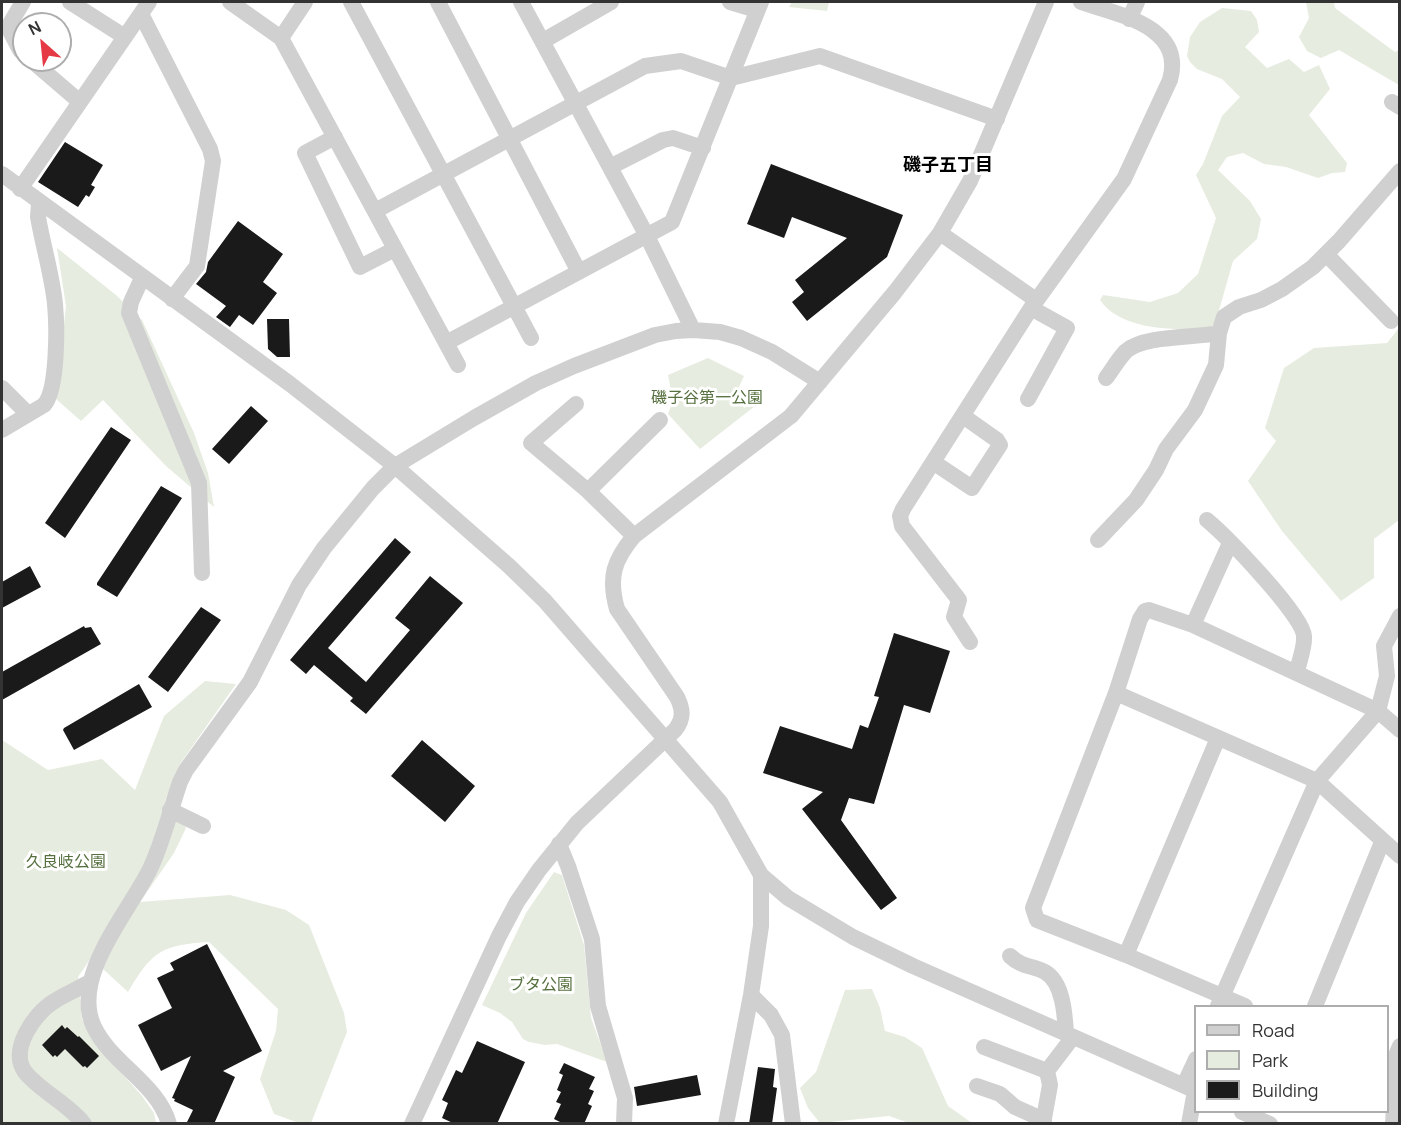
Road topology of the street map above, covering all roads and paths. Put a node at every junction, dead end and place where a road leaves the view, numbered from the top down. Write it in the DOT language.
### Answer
graph roads {
  1 [pos="70,2"];
  2 [pos="230,2"];
  3 [pos="305,2"];
  4 [pos="351,2"];
  5 [pos="438,2"];
  6 [pos="521,2"];
  7 [pos="611,2"];
  8 [pos="730,2"];
  9 [pos="1047,2"];
  10 [pos="1081,2"];
  11 [pos="1137,2"];
  12 [pos="759,6"];
  13 [pos="145,8"];
  14 [pos="1129,19"];
  15 [pos="12,20"];
  16 [pos="12,35"];
  17 [pos="125,37"];
  18 [pos="281,38"];
  19 [pos="543,41"];
  20 [pos="45,72"];
  21 [pos="731,78"];
  22 [pos="80,102"];
  23 [pos="576,103"];
  24 [pos="997,119"];
  25 [pos="335,137"];
  26 [pos="510,139"];
  27 [pos="703,148"];
  28 [pos="610,167"];
  29 [pos="1400,171"];
  30 [pos="2,174"];
  31 [pos="443,175"];
  32 [pos="20,189"];
  33 [pos="39,203"];
  34 [pos="375,211"];
  35 [pos="940,232"];
  36 [pos="646,236"];
  37 [pos="395,249"];
  38 [pos="1326,254"];
  39 [pos="579,272"];
  40 [pos="142,278"];
  41 [pos="172,298"];
  42 [pos="1034,304"];
  43 [pos="513,305"];
  44 [pos="1391,321"];
  45 [pos="693,330"];
  46 [pos="1219,333"];
  47 [pos="531,338"];
  48 [pos="446,343"];
  49 [pos="458,365"];
  50 [pos="1106,378"];
  51 [pos="820,382"];
  52 [pos="2,388"];
  53 [pos="1028,399"];
  54 [pos="576,404"];
  55 [pos="28,414"];
  56 [pos="963,417"];
  57 [pos="660,420"];
  58 [pos="2,430"];
  59 [pos="933,462"];
  60 [pos="395,466"];
  61 [pos="588,490"];
  62 [pos="1207,520"];
  63 [pos="634,536"];
  64 [pos="1098,540"];
  65 [pos="1230,543"];
  66 [pos="202,573"];
  67 [pos="1400,616"];
  68 [pos="1193,625"];
  69 [pos="970,642"];
  70 [pos="1297,672"];
  71 [pos="1116,693"];
  72 [pos="1378,711"];
  73 [pos="1400,730"];
  74 [pos="1218,738"];
  75 [pos="665,739"];
  76 [pos="1317,781"];
  77 [pos="170,810"];
  78 [pos="203,826"];
  79 [pos="1382,842"];
  80 [pos="559,844"];
  81 [pos="1400,856"];
  82 [pos="761,874"];
  83 [pos="1126,955"];
  84 [pos="1010,956"];
  85 [pos="90,982"];
  86 [pos="751,995"];
  87 [pos="1220,1002"];
  88 [pos="1239,1005"];
  89 [pos="1315,1005"];
  90 [pos="1069,1035"];
  91 [pos="984,1047"];
  92 [pos="1396,1051"];
  93 [pos="1047,1071"];
  94 [pos="1194,1074"];
  95 [pos="977,1086"];
  96 [pos="1192,1089"];
  97 [pos="1244,1113"];
  98 [pos="1043,1122"];
  99 [pos="84,1124"];
  100 [pos="169,1124"];
  101 [pos="412,1124"];
  102 [pos="624,1124"];
  103 [pos="726,1124"];
  104 [pos="793,1124"];
  105 [pos="1189,1124"];
  106 [pos="1270,1124"];
  107 [pos="1393,1124"];
  1 -- 17 [label="street"];
  2 -- 18 [label="street"];
  3 -- 18 [label="street"];
  4 -- 31 [label="street"];
  5 -- 26 [label="street"];
  6 -- 19 [label="street"];
  7 -- 19 [label="street"];
  8 -- 12 [label="street"];
  9 -- 24 [label="street"];
  10 -- 14 [label="street"];
  11 -- 14 [label="street"];
  12 -- 21 [label="street"];
  13 -- 17 [label="street"];
  13 -- 41 [label="street"];
  14 -- 42 [label="street"];
  15 -- 16 [label="street"];
  17 -- 22 [label="street"];
  18 -- 25 [label="street"];
  19 -- 23 [label="street"];
  20 -- 22 [label="street"];
  21 -- 23 [label="street"];
  21 -- 24 [label="street"];
  21 -- 27 [label="street"];
  22 -- 32 [label="street"];
  23 -- 26 [label="street"];
  23 -- 28 [label="street"];
  24 -- 35 [label="street"];
  25 -- 34 [label="street"];
  25 -- 37 [label="street"];
  26 -- 31 [label="street"];
  26 -- 39 [label="street"];
  27 -- 28 [label="street"];
  27 -- 36 [label="street"];
  28 -- 36 [label="street"];
  29 -- 38 [label="street"];
  30 -- 32 [label="street"];
  31 -- 34 [label="street"];
  31 -- 43 [label="street"];
  32 -- 33 [label="street"];
  33 -- 40 [label="street"];
  33 -- 55 [label="street"];
  34 -- 37 [label="street"];
  35 -- 42 [label="street"];
  35 -- 51 [label="street"];
  36 -- 39 [label="street"];
  36 -- 45 [label="street"];
  37 -- 48 [label="street"];
  38 -- 44 [label="street"];
  38 -- 46 [label="street"];
  39 -- 43 [label="street"];
  40 -- 41 [label="street"];
  40 -- 66 [label="street"];
  41 -- 60 [label="street"];
  42 -- 53 [label="street"];
  42 -- 56 [label="street"];
  43 -- 47 [label="street"];
  43 -- 48 [label="street"];
  45 -- 51 [label="street"];
  45 -- 60 [label="street"];
  46 -- 50 [label="street"];
  46 -- 64 [label="street"];
  48 -- 49 [label="street"];
  51 -- 63 [label="street"];
  52 -- 55 [label="street"];
  54 -- 61 [label="street"];
  55 -- 58 [label="street"];
  56 -- 59 [label="street"];
  56 -- 59 [label="street"];
  57 -- 61 [label="street"];
  59 -- 69 [label="street"];
  60 -- 75 [label="street"];
  60 -- 77 [label="street"];
  61 -- 63 [label="street"];
  62 -- 65 [label="street"];
  63 -- 75 [label="street"];
  65 -- 68 [label="street"];
  65 -- 70 [label="street"];
  67 -- 72 [label="street"];
  68 -- 70 [label="street"];
  68 -- 71 [label="street"];
  70 -- 72 [label="street"];
  71 -- 74 [label="street"];
  71 -- 83 [label="street"];
  72 -- 73 [label="street"];
  72 -- 76 [label="street"];
  74 -- 76 [label="street"];
  74 -- 83 [label="street"];
  75 -- 80 [label="street"];
  75 -- 82 [label="street"];
  76 -- 79 [label="street"];
  76 -- 87 [label="street"];
  77 -- 78 [label="street"];
  77 -- 85 [label="street"];
  79 -- 81 [label="street"];
  79 -- 89 [label="street"];
  80 -- 101 [label="street"];
  80 -- 102 [label="street"];
  82 -- 86 [label="street"];
  82 -- 90 [label="street"];
  83 -- 87 [label="street"];
  84 -- 90 [label="street"];
  85 -- 99 [label="street"];
  85 -- 100 [label="street"];
  86 -- 103 [label="street"];
  86 -- 104 [label="street"];
  87 -- 88 [label="street"];
  90 -- 93 [label="street"];
  90 -- 96 [label="street"];
  91 -- 93 [label="street"];
  92 -- 107 [label="street"];
  93 -- 98 [label="street"];
  94 -- 96 [label="street"];
  95 -- 98 [label="street"];
  96 -- 105 [label="street"];
  97 -- 106 [label="street"];
}
